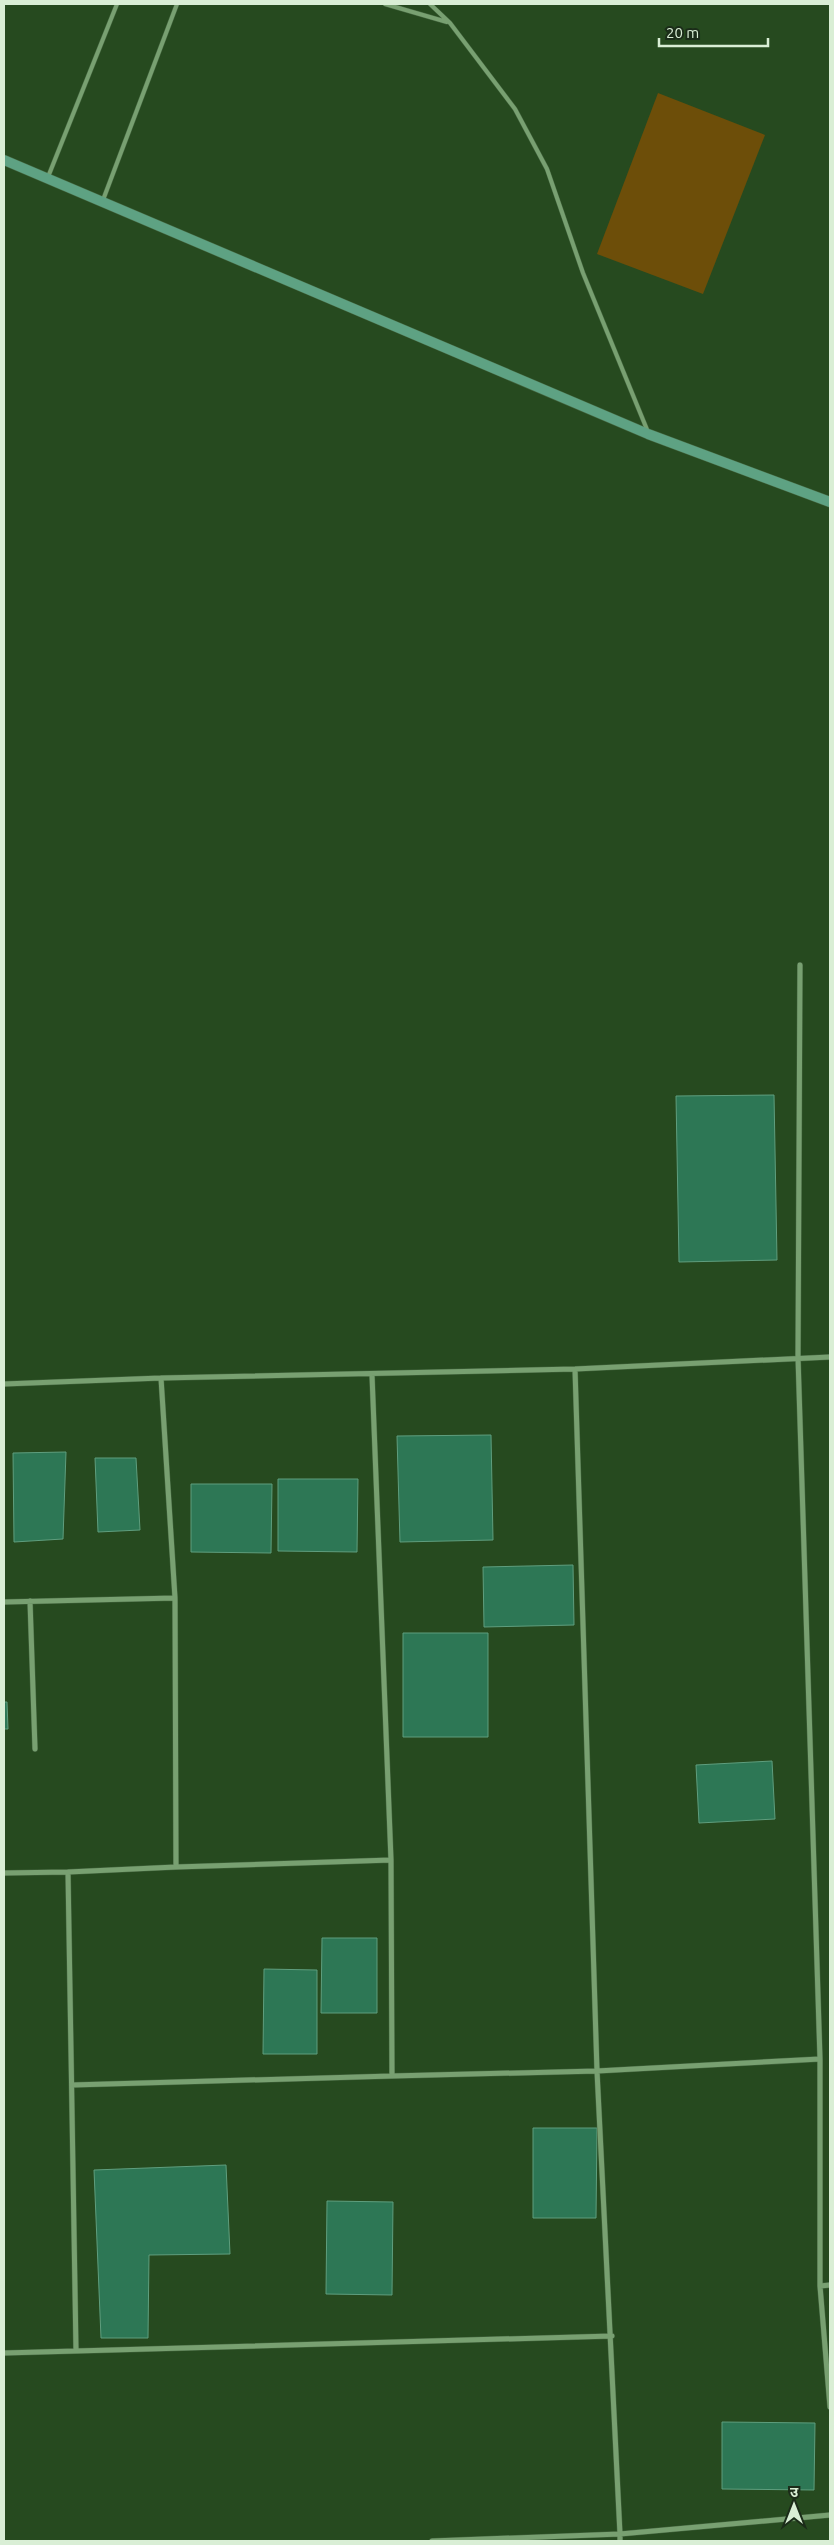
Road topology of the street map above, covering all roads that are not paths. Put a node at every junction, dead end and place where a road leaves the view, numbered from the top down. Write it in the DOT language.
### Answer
graph roads {
  1 [pos="118,4"];
  2 [pos="177,4"];
  3 [pos="385,4"];
  4 [pos="430,4"];
  5 [pos="450,23"];
  6 [pos="4,160"];
  7 [pos="47,179"];
  8 [pos="102,202"];
  9 [pos="648,434"];
  10 [pos="830,502"];
  11 [pos="800,965"];
  12 [pos="798,1357"];
  13 [pos="830,1357"];
  14 [pos="575,1369"];
  15 [pos="372,1375"];
  16 [pos="161,1378"];
  17 [pos="4,1384"];
  18 [pos="175,1598"];
  19 [pos="30,1601"];
  20 [pos="4,1602"];
  21 [pos="35,1749"];
  22 [pos="391,1860"];
  23 [pos="176,1867"];
  24 [pos="68,1872"];
  25 [pos="4,1873"];
  26 [pos="820,2059"];
  27 [pos="597,2071"];
  28 [pos="392,2076"];
  29 [pos="72,2085"];
  30 [pos="830,2285"];
  31 [pos="820,2286"];
  32 [pos="612,2336"];
  33 [pos="76,2350"];
  34 [pos="4,2353"];
  35 [pos="830,2407"];
  36 [pos="830,2515"];
  37 [pos="620,2534"];
  38 [pos="432,2541"];
  39 [pos="620,2541"];
  1 -- 7 [label="lane"];
  2 -- 8 [label="lane"];
  3 -- 5 [label="lane"];
  4 -- 5 [label="lane"];
  5 -- 9 [label="lane"];
  6 -- 7 [label="street"];
  7 -- 8 [label="street"];
  8 -- 9 [label="street"];
  9 -- 10 [label="street"];
  11 -- 12 [label="street"];
  12 -- 13 [label="street"];
  12 -- 14 [label="street"];
  12 -- 26 [label="street"];
  14 -- 15 [label="street"];
  14 -- 27 [label="street"];
  15 -- 16 [label="street"];
  15 -- 22 [label="street"];
  16 -- 17 [label="street"];
  16 -- 18 [label="street"];
  18 -- 19 [label="street"];
  18 -- 23 [label="street"];
  19 -- 20 [label="street"];
  19 -- 21 [label="street"];
  22 -- 23 [label="street"];
  22 -- 28 [label="street"];
  23 -- 24 [label="street"];
  24 -- 25 [label="street"];
  24 -- 29 [label="street"];
  26 -- 27 [label="street"];
  26 -- 31 [label="street"];
  27 -- 28 [label="street"];
  27 -- 32 [label="street"];
  28 -- 29 [label="street"];
  29 -- 33 [label="street"];
  30 -- 31 [label="street"];
  31 -- 35 [label="street"];
  32 -- 33 [label="street"];
  32 -- 37 [label="street"];
  33 -- 34 [label="street"];
  36 -- 37 [label="street"];
  37 -- 38 [label="street"];
  37 -- 39 [label="street"];
}
